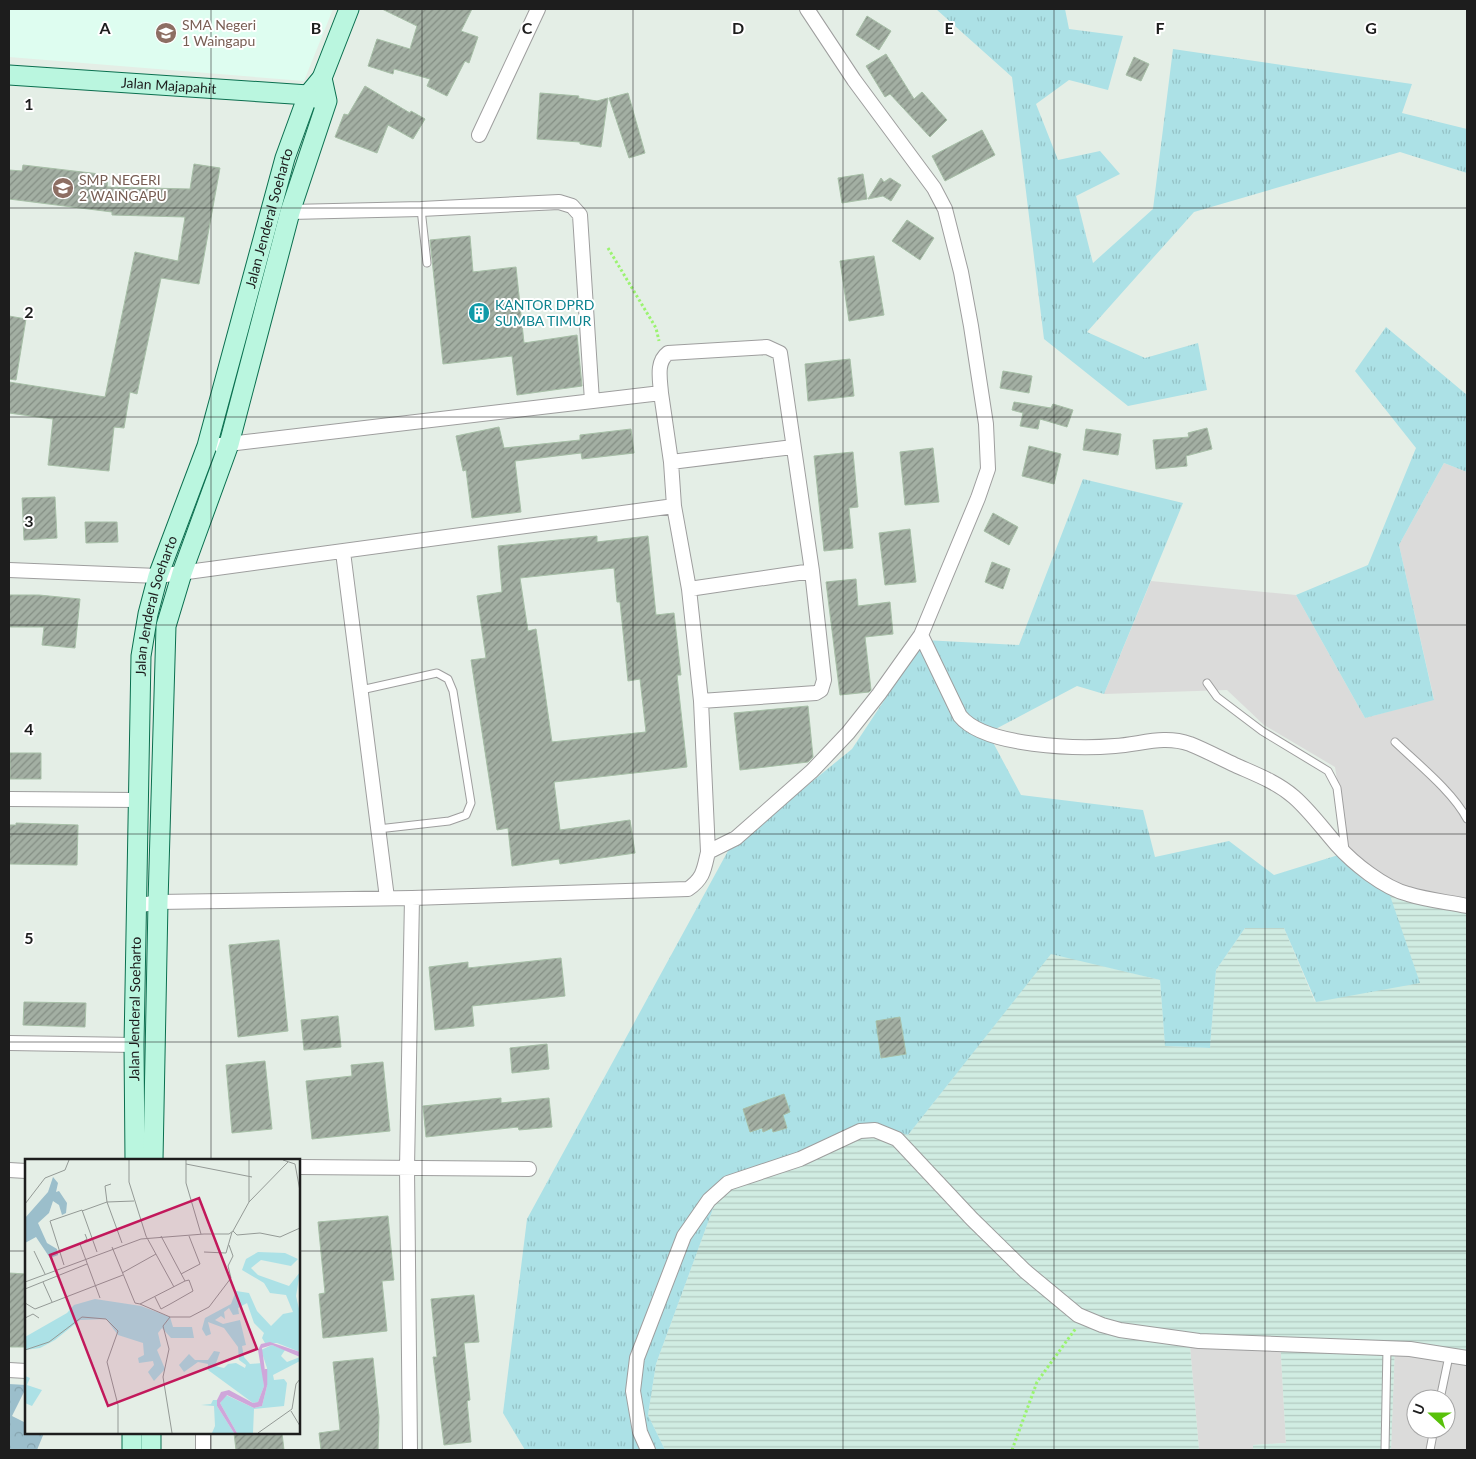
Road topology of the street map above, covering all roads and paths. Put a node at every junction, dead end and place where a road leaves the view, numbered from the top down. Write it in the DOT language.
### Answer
graph roads {
  1 [pos="349,9"];
  2 [pos="538,9"];
  3 [pos="807,9"];
  4 [pos="9,75"];
  5 [pos="322,78"];
  6 [pos="308,96"];
  7 [pos="327,101"];
  8 [pos="479,135"];
  9 [pos="421,209"];
  10 [pos="290,212"];
  11 [pos="608,248"];
  12 [pos="428,263"];
  13 [pos="663,357"];
  14 [pos="661,393"];
  15 [pos="592,402"];
  16 [pos="229,444"];
  17 [pos="207,446"];
  18 [pos="793,447"];
  19 [pos="671,462"];
  20 [pos="674,506"];
  21 [pos="343,552"];
  22 [pos="9,570"];
  23 [pos="812,571"];
  24 [pos="182,573"];
  25 [pos="158,576"];
  26 [pos="689,589"];
  27 [pos="921,634"];
  28 [pos="1207,684"];
  29 [pos="361,690"];
  30 [pos="700,701"];
  31 [pos="1395,742"];
  32 [pos="9,799"];
  33 [pos="138,800"];
  34 [pos="1467,819"];
  35 [pos="378,829"];
  36 [pos="708,852"];
  37 [pos="1345,852"];
  38 [pos="387,898"];
  39 [pos="412,898"];
  40 [pos="158,902"];
  41 [pos="136,906"];
  42 [pos="1467,906"];
  43 [pos="9,1043"];
  44 [pos="134,1046"];
  45 [pos="135,1159"];
  46 [pos="153,1159"];
  47 [pos="300,1167"];
  48 [pos="407,1168"];
  49 [pos="529,1169"];
  50 [pos="9,1170"];
  51 [pos="25,1171"];
  52 [pos="1083,1317"];
  53 [pos="1387,1348"];
  54 [pos="1449,1356"];
  55 [pos="1467,1358"];
  56 [pos="9,1370"];
  57 [pos="25,1371"];
  58 [pos="1442,1389"];
  59 [pos="132,1434"];
  60 [pos="151,1434"];
  61 [pos="202,1434"];
  62 [pos="132,1450"];
  63 [pos="151,1450"];
  64 [pos="203,1450"];
  65 [pos="410,1450"];
  66 [pos="648,1450"];
  67 [pos="1012,1450"];
  68 [pos="1385,1450"];
  1 -- 5 [label="main road, Jalan Jenderal Soeharto"];
  2 -- 8 [label="street"];
  3 -- 27 [label="street"];
  4 -- 6 [label="main road, Jalan Majapahit"];
  5 -- 6 [label="main road, Jalan Jenderal Soeharto"];
  5 -- 7 [label="main road"];
  6 -- 7 [label="main road, Jalan Majapahit"];
  6 -- 17 [label="main road, Jalan Jenderal Soeharto"];
  7 -- 10 [label="main road, Jalan Jenderal Soeharto"];
  9 -- 10 [label="street"];
  9 -- 12 [label="lane"];
  9 -- 15 [label="street"];
  10 -- 16 [label="main road, Jalan Jenderal Soeharto"];
  11 -- 13 [label="path"];
  13 -- 14 [label="street"];
  13 -- 18 [label="street"];
  14 -- 15 [label="street"];
  14 -- 19 [label="street"];
  15 -- 16 [label="street"];
  16 -- 17 [label="street"];
  16 -- 24 [label="main road, Jalan Jenderal Soeharto"];
  17 -- 25 [label="main road, Jalan Jenderal Soeharto"];
  18 -- 19 [label="street"];
  18 -- 23 [label="street"];
  19 -- 20 [label="street"];
  20 -- 21 [label="street"];
  20 -- 26 [label="street"];
  21 -- 24 [label="street"];
  21 -- 29 [label="street"];
  22 -- 25 [label="street"];
  23 -- 26 [label="street"];
  23 -- 30 [label="street"];
  24 -- 25 [label="street"];
  24 -- 40 [label="main road, Jalan Jenderal Soeharto"];
  25 -- 33 [label="main road, Jalan Jenderal Soeharto"];
  26 -- 30 [label="street"];
  27 -- 36 [label="street"];
  27 -- 37 [label="street"];
  28 -- 37 [label="lane"];
  29 -- 35 [label="street"];
  29 -- 35 [label="lane"];
  30 -- 36 [label="street"];
  31 -- 34 [label="lane"];
  32 -- 33 [label="street"];
  33 -- 41 [label="main road, Jalan Jenderal Soeharto"];
  35 -- 38 [label="street"];
  36 -- 39 [label="street"];
  37 -- 42 [label="street"];
  38 -- 39 [label="street"];
  38 -- 40 [label="street"];
  39 -- 48 [label="street"];
  40 -- 41 [label="street"];
  40 -- 46 [label="main road, Jalan Jenderal Soeharto"];
  41 -- 44 [label="main road, Jalan Jenderal Soeharto"];
  43 -- 44 [label="street"];
  44 -- 45 [label="main road, Jalan Jenderal Soeharto"];
  47 -- 48 [label="street"];
  48 -- 49 [label="street"];
  48 -- 65 [label="street"];
  50 -- 51 [label="street"];
  52 -- 53 [label="street"];
  52 -- 66 [label="street"];
  52 -- 67 [label="path"];
  53 -- 54 [label="street"];
  53 -- 68 [label="lane"];
  54 -- 55 [label="street"];
  54 -- 58 [label="lane"];
  56 -- 57 [label="street"];
  59 -- 62 [label="main road"];
  60 -- 63 [label="main road"];
  61 -- 64 [label="street"];
}
